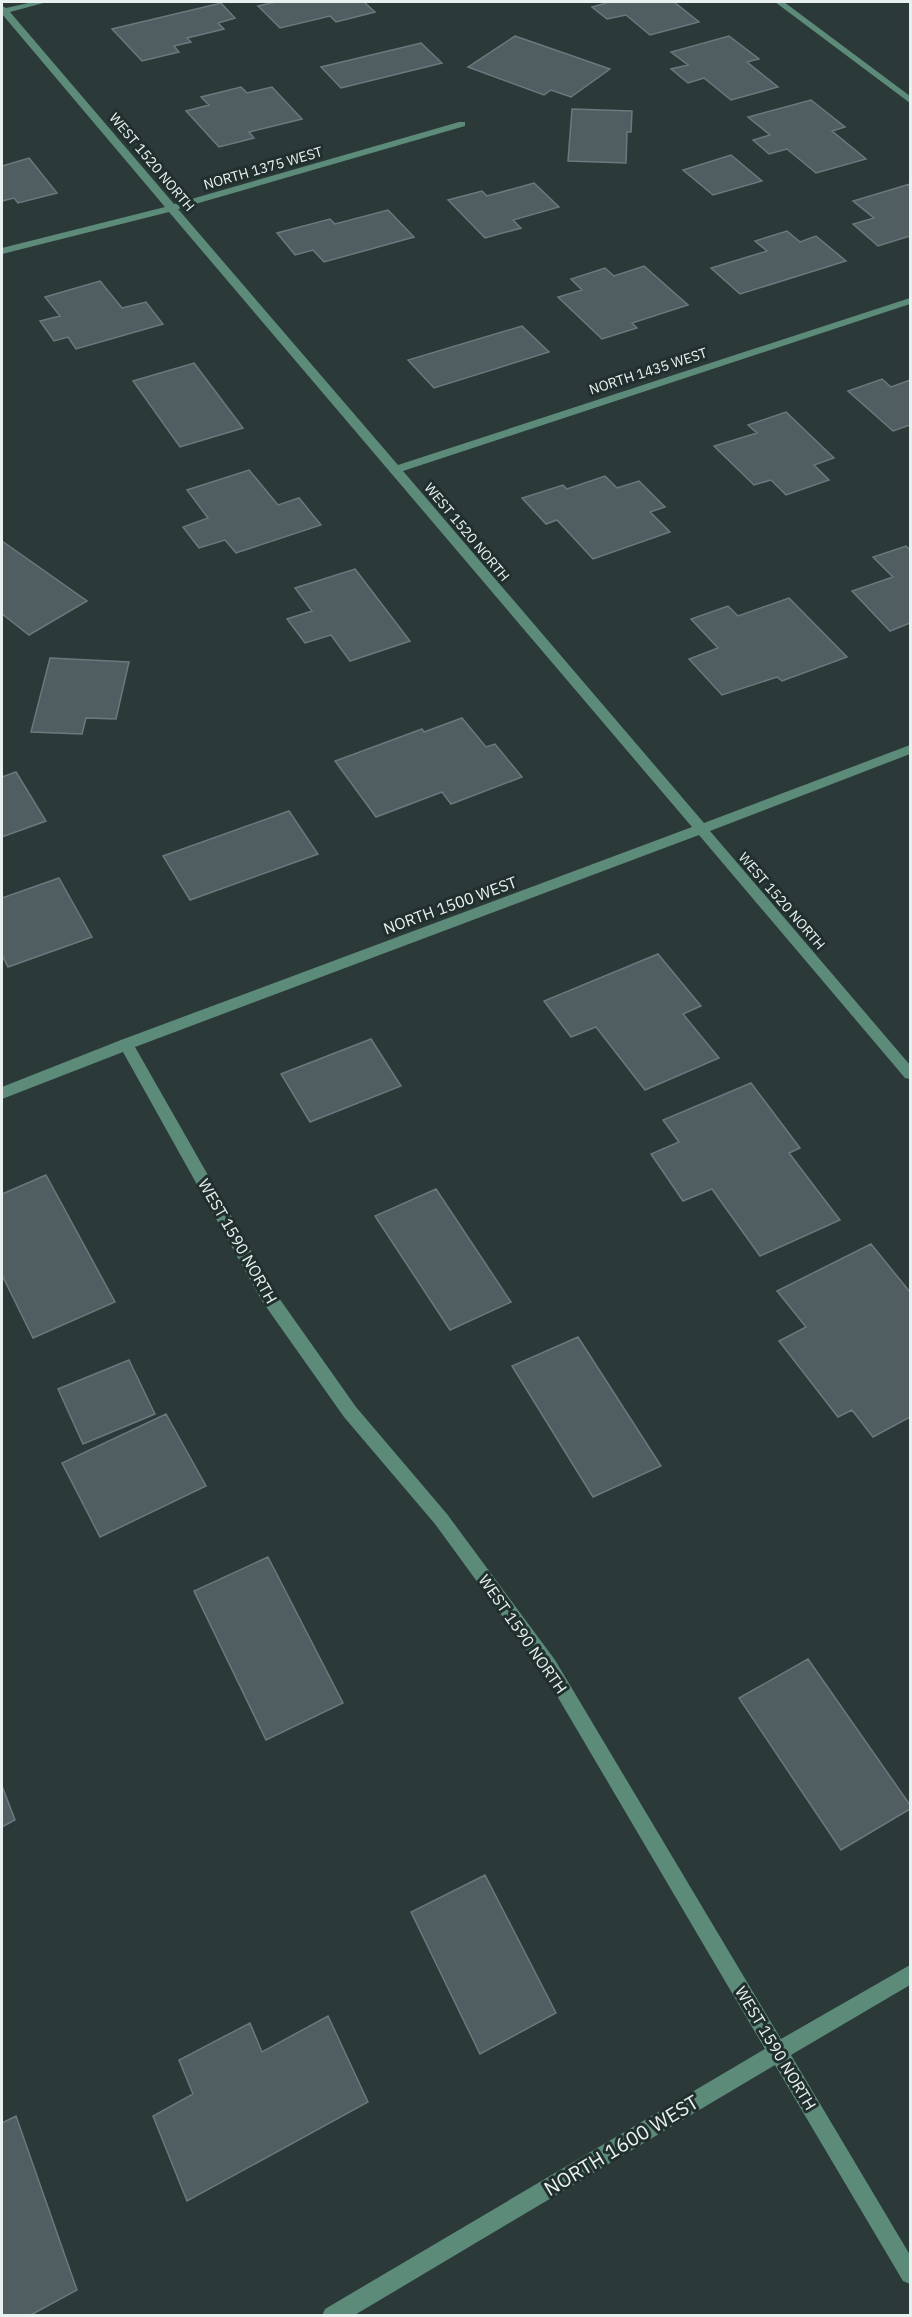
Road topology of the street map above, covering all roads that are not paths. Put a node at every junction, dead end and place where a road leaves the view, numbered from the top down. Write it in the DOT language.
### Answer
graph roads {
  1 [pos="43,2"];
  2 [pos="780,2"];
  3 [pos="2,10"];
  4 [pos="910,100"];
  5 [pos="462,124"];
  6 [pos="172,208"];
  7 [pos="2,250"];
  8 [pos="910,301"];
  9 [pos="394,470"];
  10 [pos="910,749"];
  11 [pos="702,830"];
  12 [pos="126,1044"];
  13 [pos="910,1074"];
  14 [pos="2,1093"];
  15 [pos="910,1974"];
  16 [pos="779,2052"];
  17 [pos="910,2274"];
  18 [pos="332,2316"];
  1 -- 3 [label="street"];
  2 -- 4 [label="street"];
  3 -- 6 [label="street, WEST 1520 NORTH"];
  5 -- 6 [label="street, NORTH 1375 WEST"];
  6 -- 7 [label="street, NORTH 1375 WEST"];
  6 -- 9 [label="street, WEST 1520 NORTH"];
  8 -- 9 [label="street, NORTH 1435 WEST"];
  9 -- 11 [label="street, WEST 1520 NORTH"];
  10 -- 11 [label="street, NORTH 1500 WEST"];
  11 -- 12 [label="street, NORTH 1500 WEST"];
  11 -- 13 [label="street, WEST 1520 NORTH"];
  12 -- 14 [label="street, NORTH 1500 WEST"];
  12 -- 16 [label="street, WEST 1590 NORTH"];
  15 -- 16 [label="street, NORTH 1600 WEST"];
  16 -- 17 [label="street, WEST 1590 NORTH"];
  16 -- 18 [label="street, NORTH 1600 WEST"];
}
